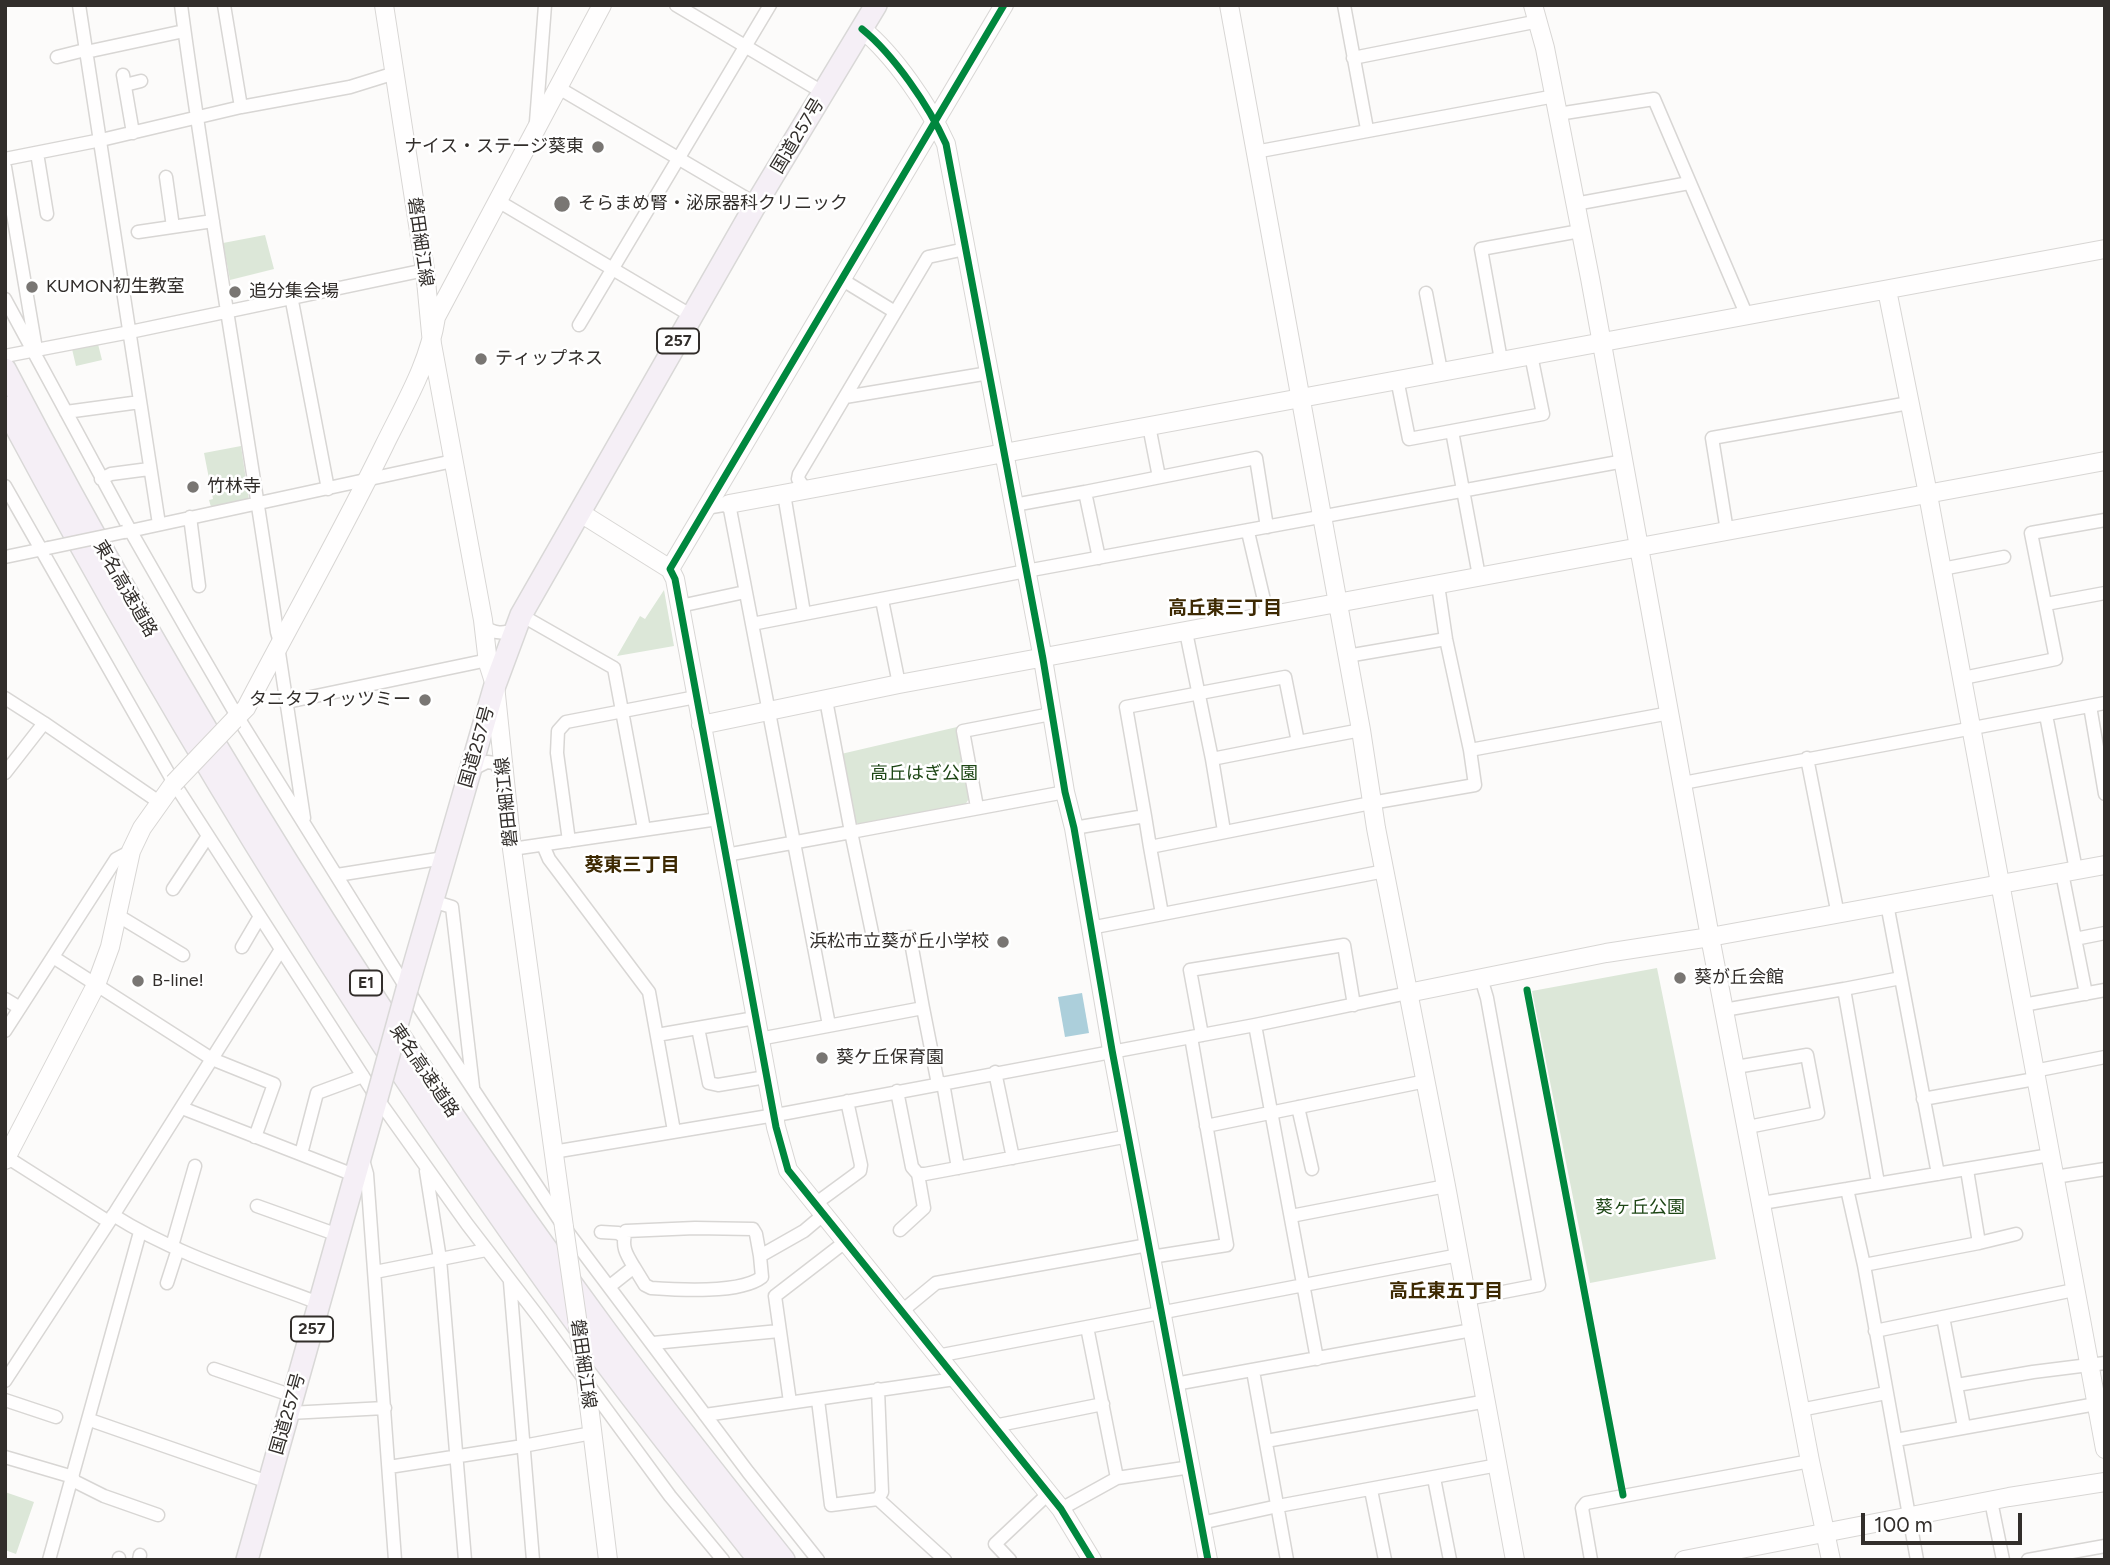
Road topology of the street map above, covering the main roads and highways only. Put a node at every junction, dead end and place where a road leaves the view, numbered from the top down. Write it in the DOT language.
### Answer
graph roads {
  1 [pos="876,5"];
  2 [pos="5,369"];
  3 [pos="5,407"];
  4 [pos="247,1560"];
  5 [pos="759,1560"];
  6 [pos="784,1560"];
  1 -- 4 [label="highway, 国道257号 / 257, bridge"];
  2 -- 6 [label="highway, 東名高速道路 / E1"];
  3 -- 5 [label="highway, 東名高速道路 / E1"];
}
